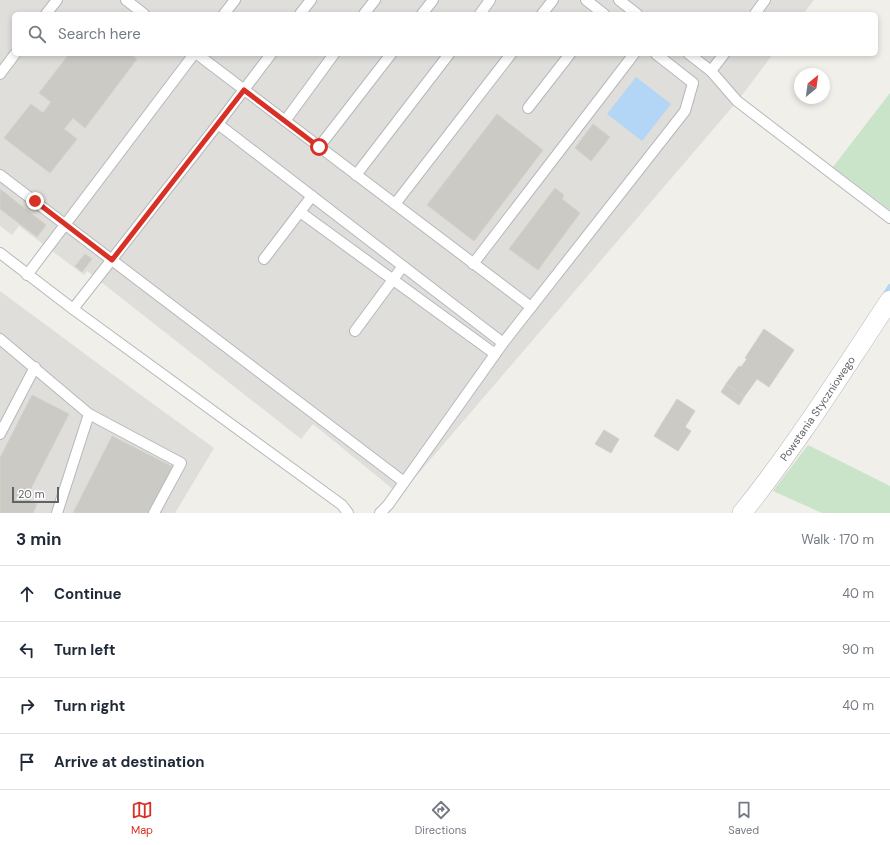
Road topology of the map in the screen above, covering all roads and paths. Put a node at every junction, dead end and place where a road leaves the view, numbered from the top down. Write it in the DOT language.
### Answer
graph roads {
  1 [pos="57,0"];
  2 [pos="126,0"];
  3 [pos="235,0"];
  4 [pos="311,0"];
  5 [pos="375,0"];
  6 [pos="433,0"];
  7 [pos="490,0"];
  8 [pos="553,0"];
  9 [pos="586,0"];
  10 [pos="619,0"];
  11 [pos="766,0"];
  12 [pos="48,12"];
  13 [pos="141,12"];
  14 [pos="226,12"];
  15 [pos="302,12"];
  16 [pos="366,12"];
  17 [pos="424,12"];
  18 [pos="481,12"];
  19 [pos="544,12"];
  20 [pos="601,12"];
  21 [pos="634,12"];
  22 [pos="757,12"];
  23 [pos="14,56"];
  24 [pos="193,56"];
  25 [pos="198,56"];
  26 [pos="270,56"];
  27 [pos="333,56"];
  28 [pos="389,56"];
  29 [pos="447,56"];
  30 [pos="509,56"];
  31 [pos="568,56"];
  32 [pos="632,56"];
  33 [pos="659,56"];
  34 [pos="692,56"];
  35 [pos="722,56"];
  36 [pos="711,71"];
  37 [pos="0,74"];
  38 [pos="244,90"];
  39 [pos="528,108"];
  40 [pos="284,121"];
  41 [pos="218,124"];
  42 [pos="319,147"];
  43 [pos="0,175"];
  44 [pos="356,175"];
  45 [pos="312,196"];
  46 [pos="395,204"];
  47 [pos="300,212"];
  48 [pos="890,218"];
  49 [pos="65,224"];
  50 [pos="0,253"];
  51 [pos="264,259"];
  52 [pos="112,260"];
  53 [pos="474,264"];
  54 [pos="403,266"];
  55 [pos="27,275"];
  56 [pos="392,280"];
  57 [pos="890,300"];
  58 [pos="531,307"];
  59 [pos="73,309"];
  60 [pos="355,331"];
  61 [pos="0,339"];
  62 [pos="504,343"];
  63 [pos="495,354"];
  64 [pos="35,367"];
  65 [pos="89,414"];
  66 [pos="0,434"];
  67 [pos="404,482"];
  68 [pos="58,513"];
  69 [pos="154,513"];
  70 [pos="348,513"];
  71 [pos="380,513"];
  72 [pos="742,513"];
  1 -- 12 [label="lane"];
  2 -- 13 [label="lane"];
  3 -- 14 [label="lane"];
  4 -- 15 [label="lane"];
  5 -- 16 [label="lane"];
  6 -- 17 [label="lane"];
  7 -- 18 [label="lane"];
  8 -- 19 [label="lane"];
  9 -- 20 [label="lane"];
  10 -- 21 [label="lane"];
  11 -- 22 [label="lane"];
  23 -- 37 [label="lane"];
  24 -- 49 [label="lane"];
  25 -- 38 [label="lane"];
  26 -- 38 [label="lane"];
  27 -- 40 [label="lane"];
  28 -- 42 [label="lane"];
  29 -- 44 [label="lane"];
  30 -- 46 [label="lane"];
  31 -- 39 [label="lane"];
  32 -- 53 [label="lane"];
  33 -- 58 [label="lane"];
  34 -- 36 [label="lane"];
  35 -- 36 [label="lane"];
  36 -- 48 [label="lane"];
  38 -- 40 [label="lane"];
  38 -- 41 [label="lane"];
  40 -- 42 [label="lane"];
  41 -- 45 [label="lane"];
  41 -- 52 [label="lane"];
  42 -- 44 [label="lane"];
  43 -- 49 [label="lane"];
  44 -- 46 [label="lane"];
  45 -- 47 [label="lane"];
  45 -- 54 [label="lane"];
  46 -- 53 [label="lane"];
  47 -- 51 [label="lane"];
  47 -- 56 [label="lane"];
  49 -- 52 [label="lane"];
  49 -- 55 [label="lane"];
  50 -- 55 [label="lane"];
  52 -- 59 [label="lane"];
  52 -- 67 [label="lane"];
  53 -- 58 [label="lane"];
  54 -- 56 [label="lane"];
  54 -- 62 [label="lane"];
  55 -- 59 [label="lane"];
  56 -- 60 [label="lane"];
  56 -- 63 [label="lane"];
  57 -- 72 [label="street, Powstania Styczniowego"];
  58 -- 62 [label="lane"];
  59 -- 70 [label="lane"];
  61 -- 64 [label="lane"];
  62 -- 63 [label="lane"];
  63 -- 67 [label="lane"];
  64 -- 65 [label="lane"];
  64 -- 66 [label="lane"];
  65 -- 68 [label="lane"];
  65 -- 69 [label="lane"];
  67 -- 71 [label="lane"];
}
